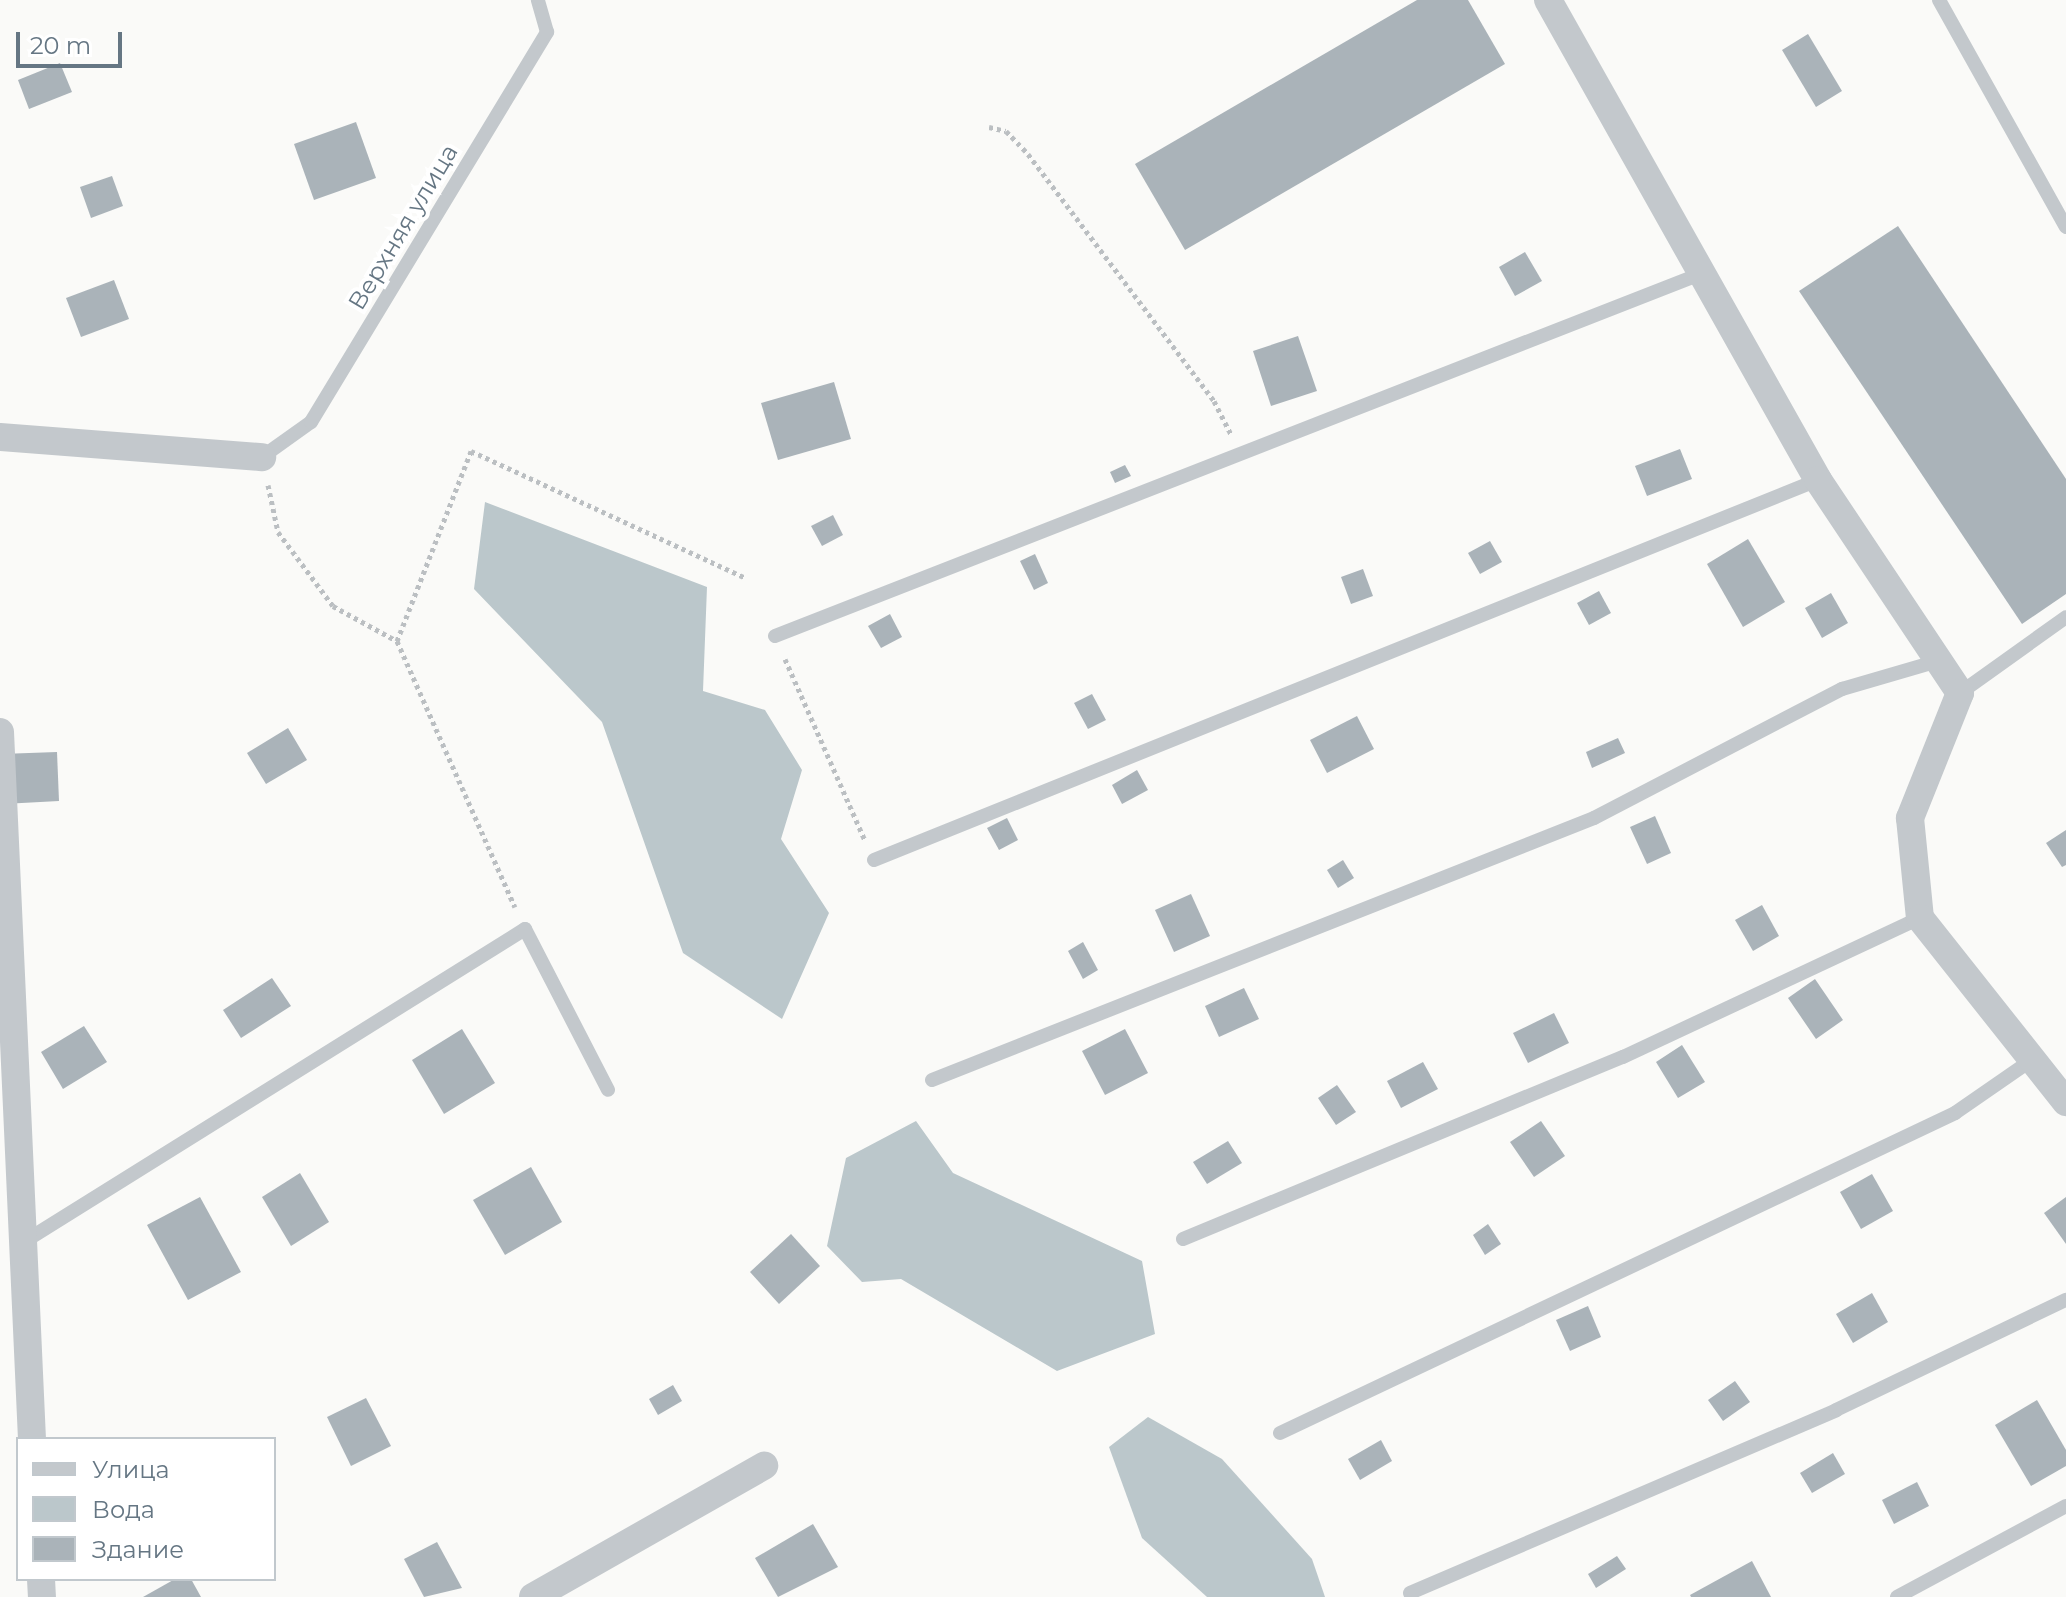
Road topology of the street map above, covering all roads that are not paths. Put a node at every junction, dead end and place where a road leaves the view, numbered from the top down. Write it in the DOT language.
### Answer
graph roads {
  1 [pos="538,0"];
  2 [pos="1548,0"];
  3 [pos="1939,0"];
  4 [pos="2066,227"];
  5 [pos="1700,274"];
  6 [pos="0,437"];
  7 [pos="262,457"];
  8 [pos="1818,480"];
  9 [pos="2066,617"];
  10 [pos="775,636"];
  11 [pos="1938,661"];
  12 [pos="1960,693"];
  13 [pos="0,732"];
  14 [pos="874,860"];
  15 [pos="1920,918"];
  16 [pos="2030,1061"];
  17 [pos="932,1080"];
  18 [pos="608,1090"];
  19 [pos="2066,1102"];
  20 [pos="1183,1239"];
  21 [pos="18,1245"];
  22 [pos="2066,1300"];
  23 [pos="1280,1433"];
  24 [pos="32,1437"];
  25 [pos="764,1466"];
  26 [pos="2066,1506"];
  27 [pos="1410,1593"];
  28 [pos="533,1597"];
  29 [pos="1897,1597"];
  1 -- 7 [label="lane, Верхняя улица"];
  2 -- 5 [label="street"];
  3 -- 4 [label="lane"];
  5 -- 8 [label="street"];
  5 -- 10 [label="lane"];
  6 -- 7 [label="street"];
  8 -- 11 [label="street"];
  8 -- 14 [label="lane"];
  9 -- 12 [label="lane"];
  11 -- 12 [label="street"];
  11 -- 17 [label="lane"];
  12 -- 15 [label="street"];
  13 -- 21 [label="street"];
  15 -- 16 [label="street"];
  15 -- 20 [label="lane"];
  16 -- 19 [label="street"];
  16 -- 23 [label="lane"];
  18 -- 21 [label="lane"];
  21 -- 24 [label="street"];
  22 -- 27 [label="lane"];
  25 -- 28 [label="street"];
  26 -- 29 [label="lane"];
}
